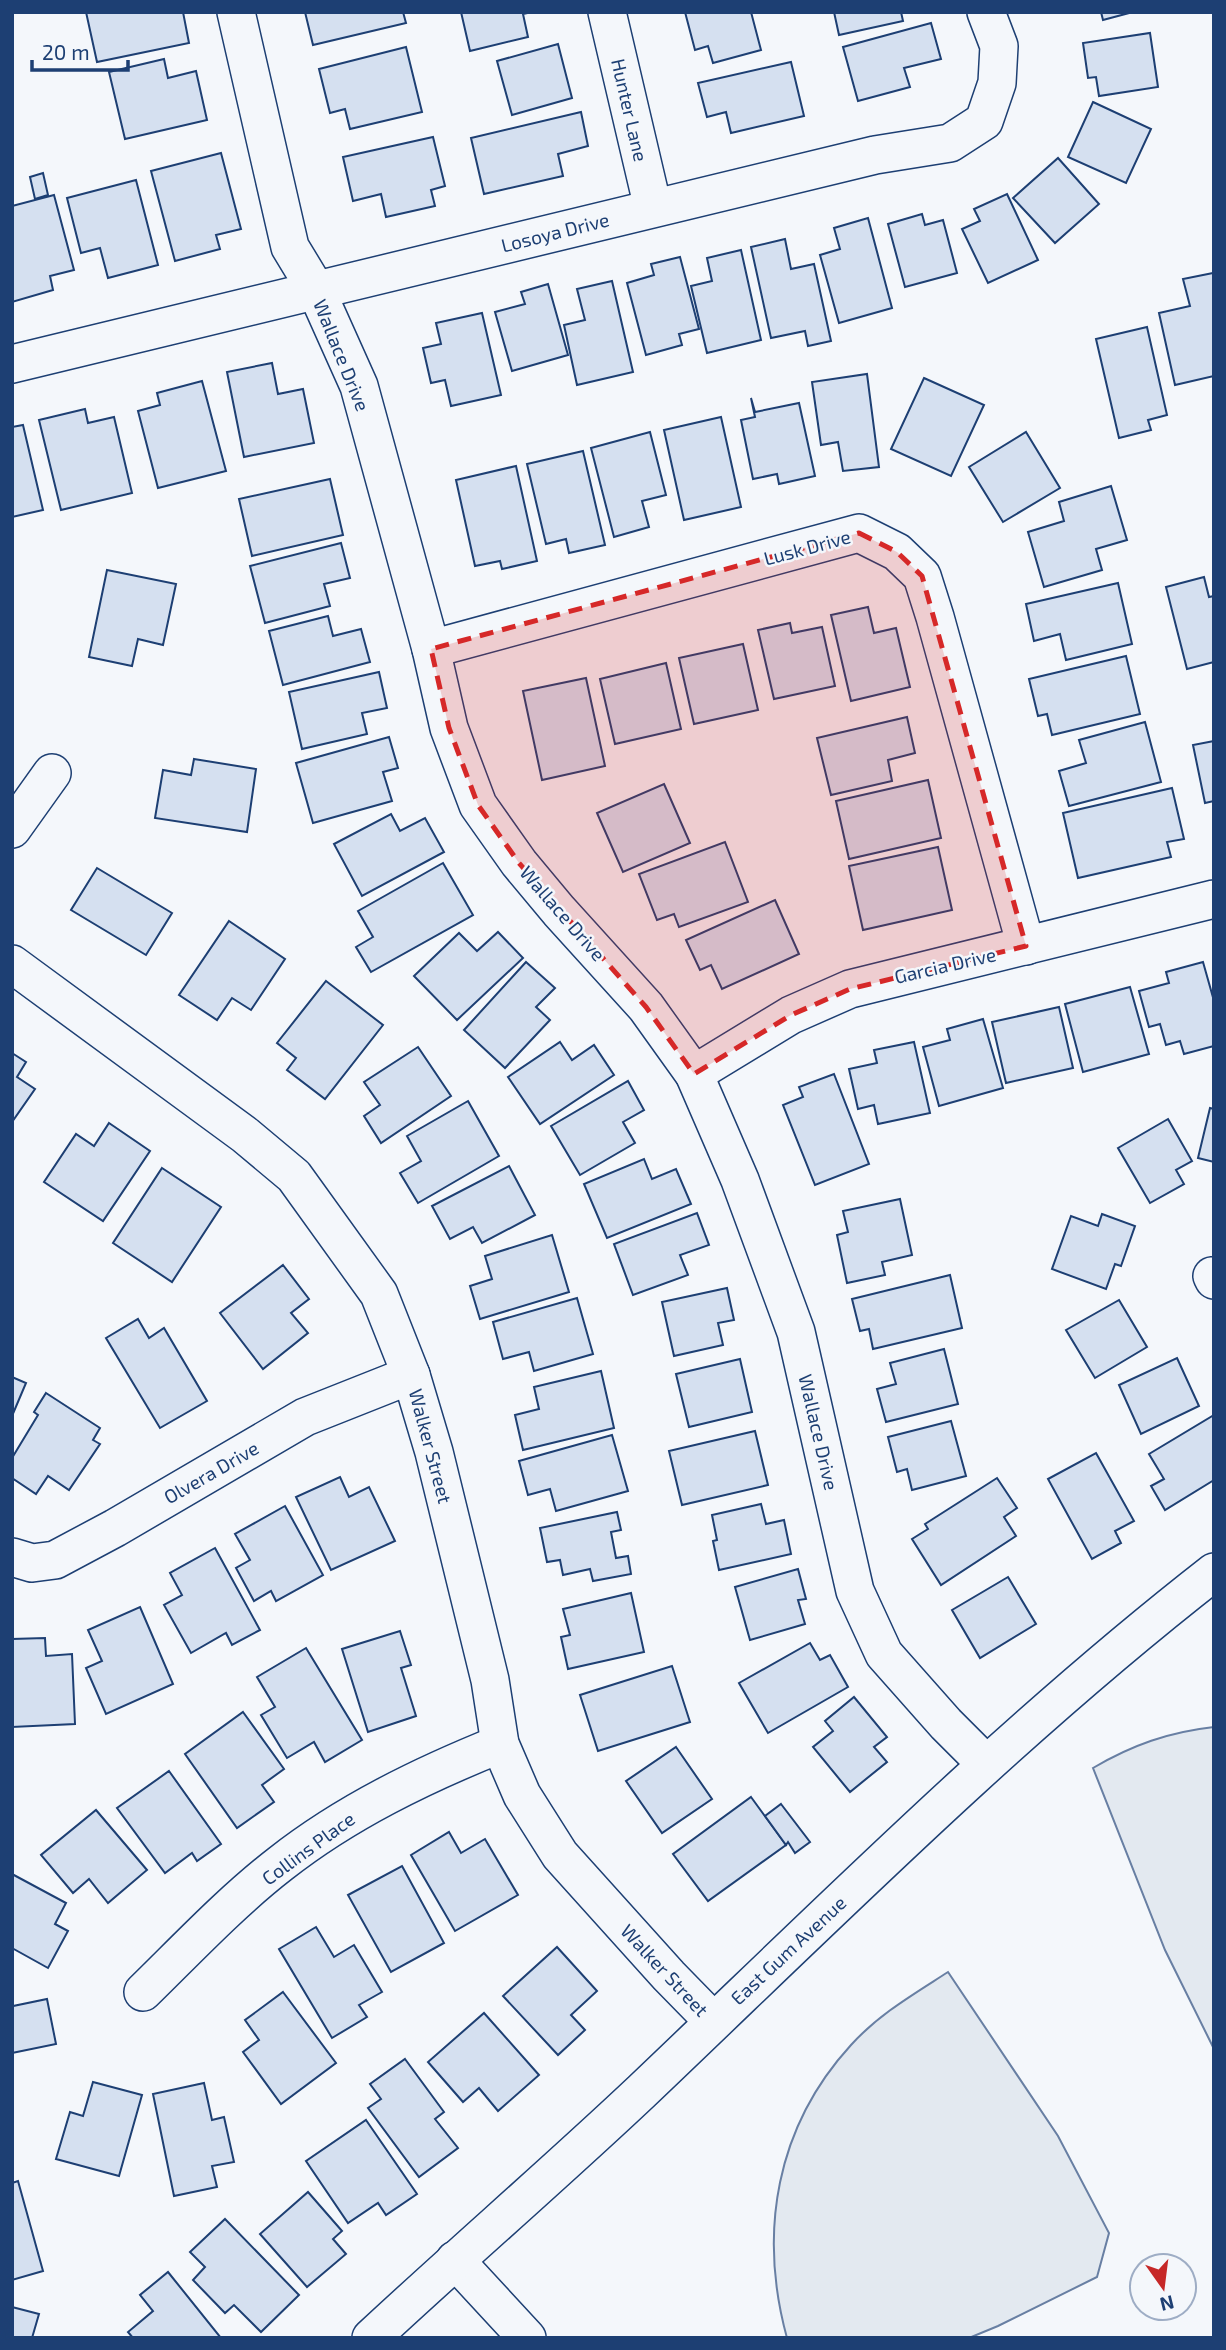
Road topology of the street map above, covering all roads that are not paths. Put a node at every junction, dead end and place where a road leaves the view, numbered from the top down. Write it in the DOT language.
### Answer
graph roads {
  1 [pos="236,12"];
  2 [pos="607,12"];
  3 [pos="986,12"];
  4 [pos="653,208"];
  5 [pos="316,290"];
  6 [pos="12,364"];
  7 [pos="432,649"];
  8 [pos="52,773"];
  9 [pos="12,829"];
  10 [pos="1214,899"];
  11 [pos="1026,946"];
  12 [pos="12,964"];
  13 [pos="694,1074"];
  14 [pos="411,1375"];
  15 [pos="12,1557"];
  16 [pos="1214,1572"];
  17 [pos="500,1744"];
  18 [pos="986,1764"];
  19 [pos="143,1992"];
  20 [pos="713,2021"];
  21 [pos="455,2260"];
  22 [pos="370,2338"];
  23 [pos="527,2338"];
  1 -- 5 [label="street, Wallace Drive"];
  2 -- 4 [label="street, Hunter Lane"];
  3 -- 4 [label="street, Losoya Drive"];
  4 -- 5 [label="street, Losoya Drive"];
  5 -- 6 [label="street, Losoya Drive"];
  5 -- 7 [label="street, Wallace Drive"];
  7 -- 11 [label="street, Lusk Drive"];
  7 -- 13 [label="street, Wallace Drive"];
  8 -- 9 [label="street"];
  10 -- 11 [label="street, Garcia Drive"];
  11 -- 13 [label="street, Garcia Drive"];
  12 -- 14 [label="street, Walker Street"];
  13 -- 18 [label="street, Wallace Drive"];
  14 -- 15 [label="street, Olvera Drive"];
  14 -- 17 [label="street, Walker Street"];
  16 -- 18 [label="street, East Gum Avenue"];
  17 -- 19 [label="street, Collins Place"];
  17 -- 20 [label="street, Walker Street"];
  18 -- 20 [label="street, East Gum Avenue"];
  20 -- 21 [label="street, East Gum Avenue"];
  21 -- 22 [label="street, East Gum Avenue"];
  21 -- 23 [label="street"];
}
